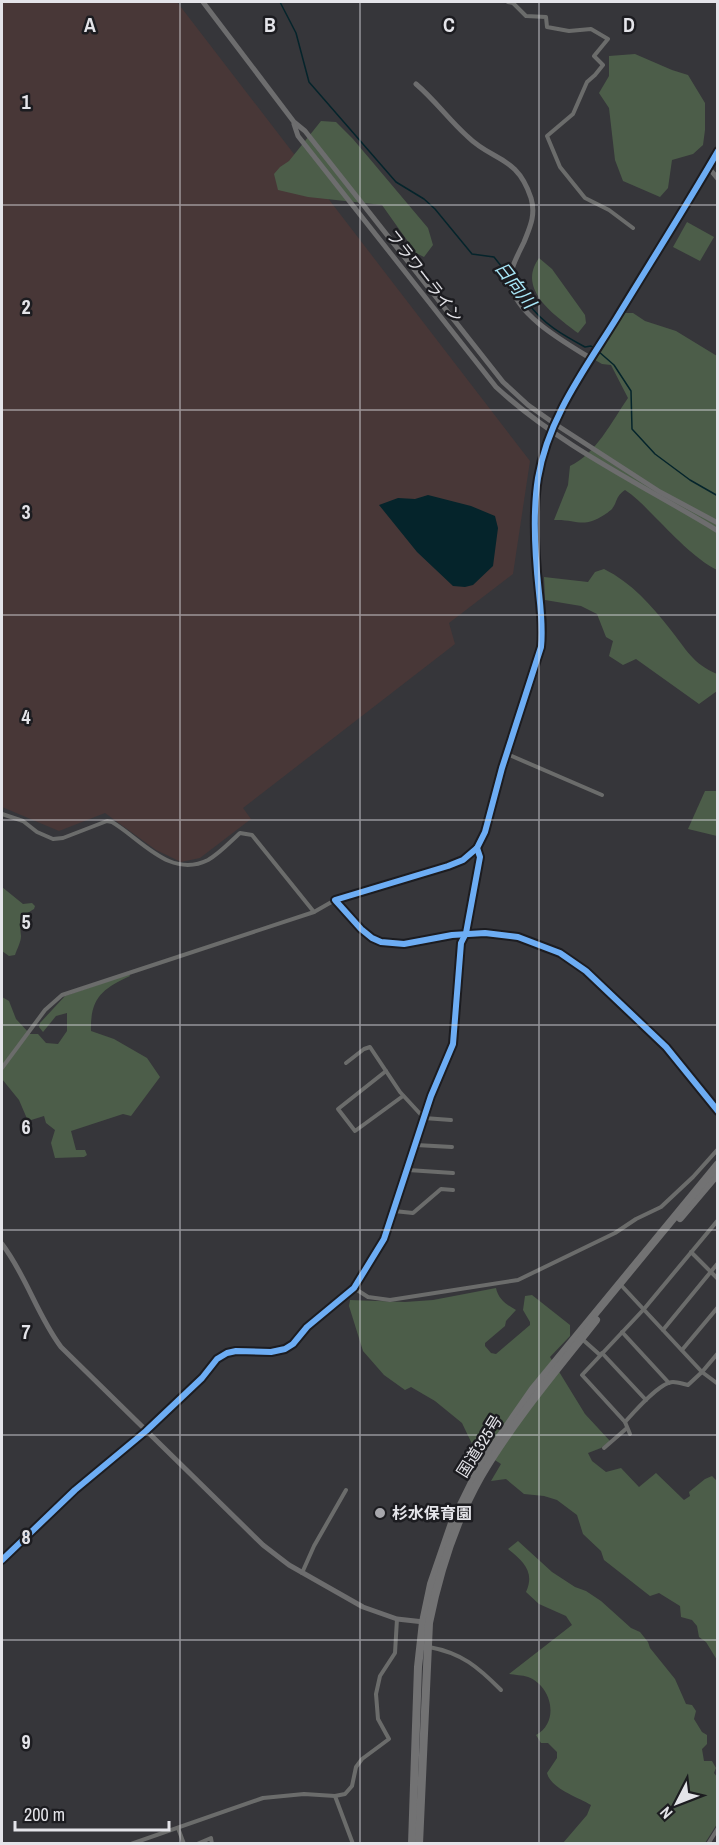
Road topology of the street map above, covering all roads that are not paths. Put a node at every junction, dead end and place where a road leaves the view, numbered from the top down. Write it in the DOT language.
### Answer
graph roads {
  1 [pos="203,2"];
  2 [pos="508,2"];
  3 [pos="416,84"];
  4 [pos="294,122"];
  5 [pos="717,151"];
  6 [pos="708,167"];
  7 [pos="717,179"];
  8 [pos="633,228"];
  9 [pos="592,356"];
  10 [pos="555,424"];
  11 [pos="552,432"];
  12 [pos="717,524"];
  13 [pos="717,531"];
  14 [pos="507,754"];
  15 [pos="602,795"];
  16 [pos="2,814"];
  17 [pos="477,848"];
  18 [pos="335,900"];
  19 [pos="314,912"];
  20 [pos="466,933"];
  21 [pos="346,1063"];
  22 [pos="2,1068"];
  23 [pos="386,1071"];
  24 [pos="403,1096"];
  25 [pos="717,1111"];
  26 [pos="424,1118"];
  27 [pos="451,1120"];
  28 [pos="416,1145"];
  29 [pos="452,1147"];
  30 [pos="717,1149"];
  31 [pos="717,1164"];
  32 [pos="408,1170"];
  33 [pos="453,1173"];
  34 [pos="717,1173"];
  35 [pos="453,1190"];
  36 [pos="394,1211"];
  37 [pos="717,1220"];
  38 [pos="2,1244"];
  39 [pos="691,1252"];
  40 [pos="717,1263"];
  41 [pos="710,1272"];
  42 [pos="717,1279"];
  43 [pos="621,1285"];
  44 [pos="354,1288"];
  45 [pos="717,1307"];
  46 [pos="644,1309"];
  47 [pos="663,1330"];
  48 [pos="622,1332"];
  49 [pos="579,1337"];
  50 [pos="682,1350"];
  51 [pos="717,1353"];
  52 [pos="601,1354"];
  53 [pos="702,1372"];
  54 [pos="669,1383"];
  55 [pos="717,1384"];
  56 [pos="646,1400"];
  57 [pos="625,1422"];
  58 [pos="627,1428"];
  59 [pos="146,1431"];
  60 [pos="630,1434"];
  61 [pos="604,1448"];
  62 [pos="346,1490"];
  63 [pos="2,1560"];
  64 [pos="302,1573"];
  65 [pos="397,1619"];
  66 [pos="426,1623"];
  67 [pos="428,1647"];
  68 [pos="501,1690"];
  69 [pos="335,1796"];
  70 [pos="178,1828"];
  71 [pos="717,1828"];
  72 [pos="131,1844"];
  73 [pos="184,1844"];
  74 [pos="197,1844"];
  75 [pos="213,1844"];
  76 [pos="353,1844"];
  77 [pos="412,1844"];
  78 [pos="419,1844"];
  79 [pos="708,1844"];
  1 -- 4 [label="street, フラワーライン"];
  2 -- 8 [label="street"];
  3 -- 9 [label="street"];
  4 -- 10 [label="street, フラワーライン"];
  4 -- 11 [label="street, フラワーライン"];
  5 -- 6 [label="street"];
  6 -- 7 [label="street"];
  6 -- 9 [label="street"];
  9 -- 10 [label="street"];
  10 -- 11 [label="street"];
  10 -- 12 [label="street, フラワーライン"];
  11 -- 13 [label="street, フラワーライン"];
  11 -- 14 [label="street"];
  14 -- 15 [label="street"];
  14 -- 17 [label="street"];
  16 -- 19 [label="street"];
  17 -- 18 [label="street"];
  17 -- 20 [label="street"];
  18 -- 19 [label="street"];
  18 -- 20 [label="street"];
  19 -- 22 [label="street"];
  20 -- 25 [label="street"];
  20 -- 26 [label="street"];
  21 -- 23 [label="street"];
  23 -- 24 [label="street"];
  23 -- 24 [label="street"];
  24 -- 26 [label="street"];
  26 -- 27 [label="street"];
  26 -- 28 [label="street"];
  28 -- 29 [label="street"];
  28 -- 32 [label="street"];
  30 -- 44 [label="street"];
  31 -- 43 [label="highway, 国道325号"];
  32 -- 33 [label="street"];
  32 -- 36 [label="street"];
  34 -- 43 [label="highway, 国道325号"];
  35 -- 36 [label="street"];
  36 -- 44 [label="street"];
  37 -- 39 [label="street"];
  38 -- 59 [label="street"];
  39 -- 41 [label="street"];
  39 -- 46 [label="street"];
  40 -- 41 [label="street"];
  41 -- 42 [label="street"];
  41 -- 47 [label="street"];
  43 -- 46 [label="street"];
  43 -- 49 [label="highway, 国道325号"];
  44 -- 59 [label="street"];
  45 -- 50 [label="street"];
  46 -- 47 [label="street"];
  46 -- 48 [label="street"];
  47 -- 50 [label="street"];
  48 -- 52 [label="street"];
  48 -- 54 [label="street"];
  49 -- 52 [label="street"];
  49 -- 66 [label="highway, 国道325号"];
  50 -- 53 [label="street"];
  51 -- 53 [label="street"];
  52 -- 56 [label="street"];
  52 -- 57 [label="street"];
  53 -- 54 [label="street"];
  53 -- 55 [label="street"];
  54 -- 56 [label="street"];
  56 -- 57 [label="street"];
  57 -- 58 [label="street"];
  58 -- 60 [label="street"];
  58 -- 61 [label="street"];
  59 -- 63 [label="street"];
  59 -- 64 [label="street"];
  62 -- 64 [label="street"];
  64 -- 65 [label="street"];
  65 -- 66 [label="street"];
  65 -- 69 [label="street"];
  66 -- 67 [label="highway, 国道325号"];
  66 -- 77 [label="highway, 国道325号"];
  67 -- 68 [label="street"];
  67 -- 78 [label="highway, 国道325号"];
  69 -- 70 [label="street"];
  69 -- 76 [label="street"];
  70 -- 72 [label="street"];
  70 -- 73 [label="street"];
  71 -- 79 [label="street"];
  74 -- 75 [label="street"];
}
